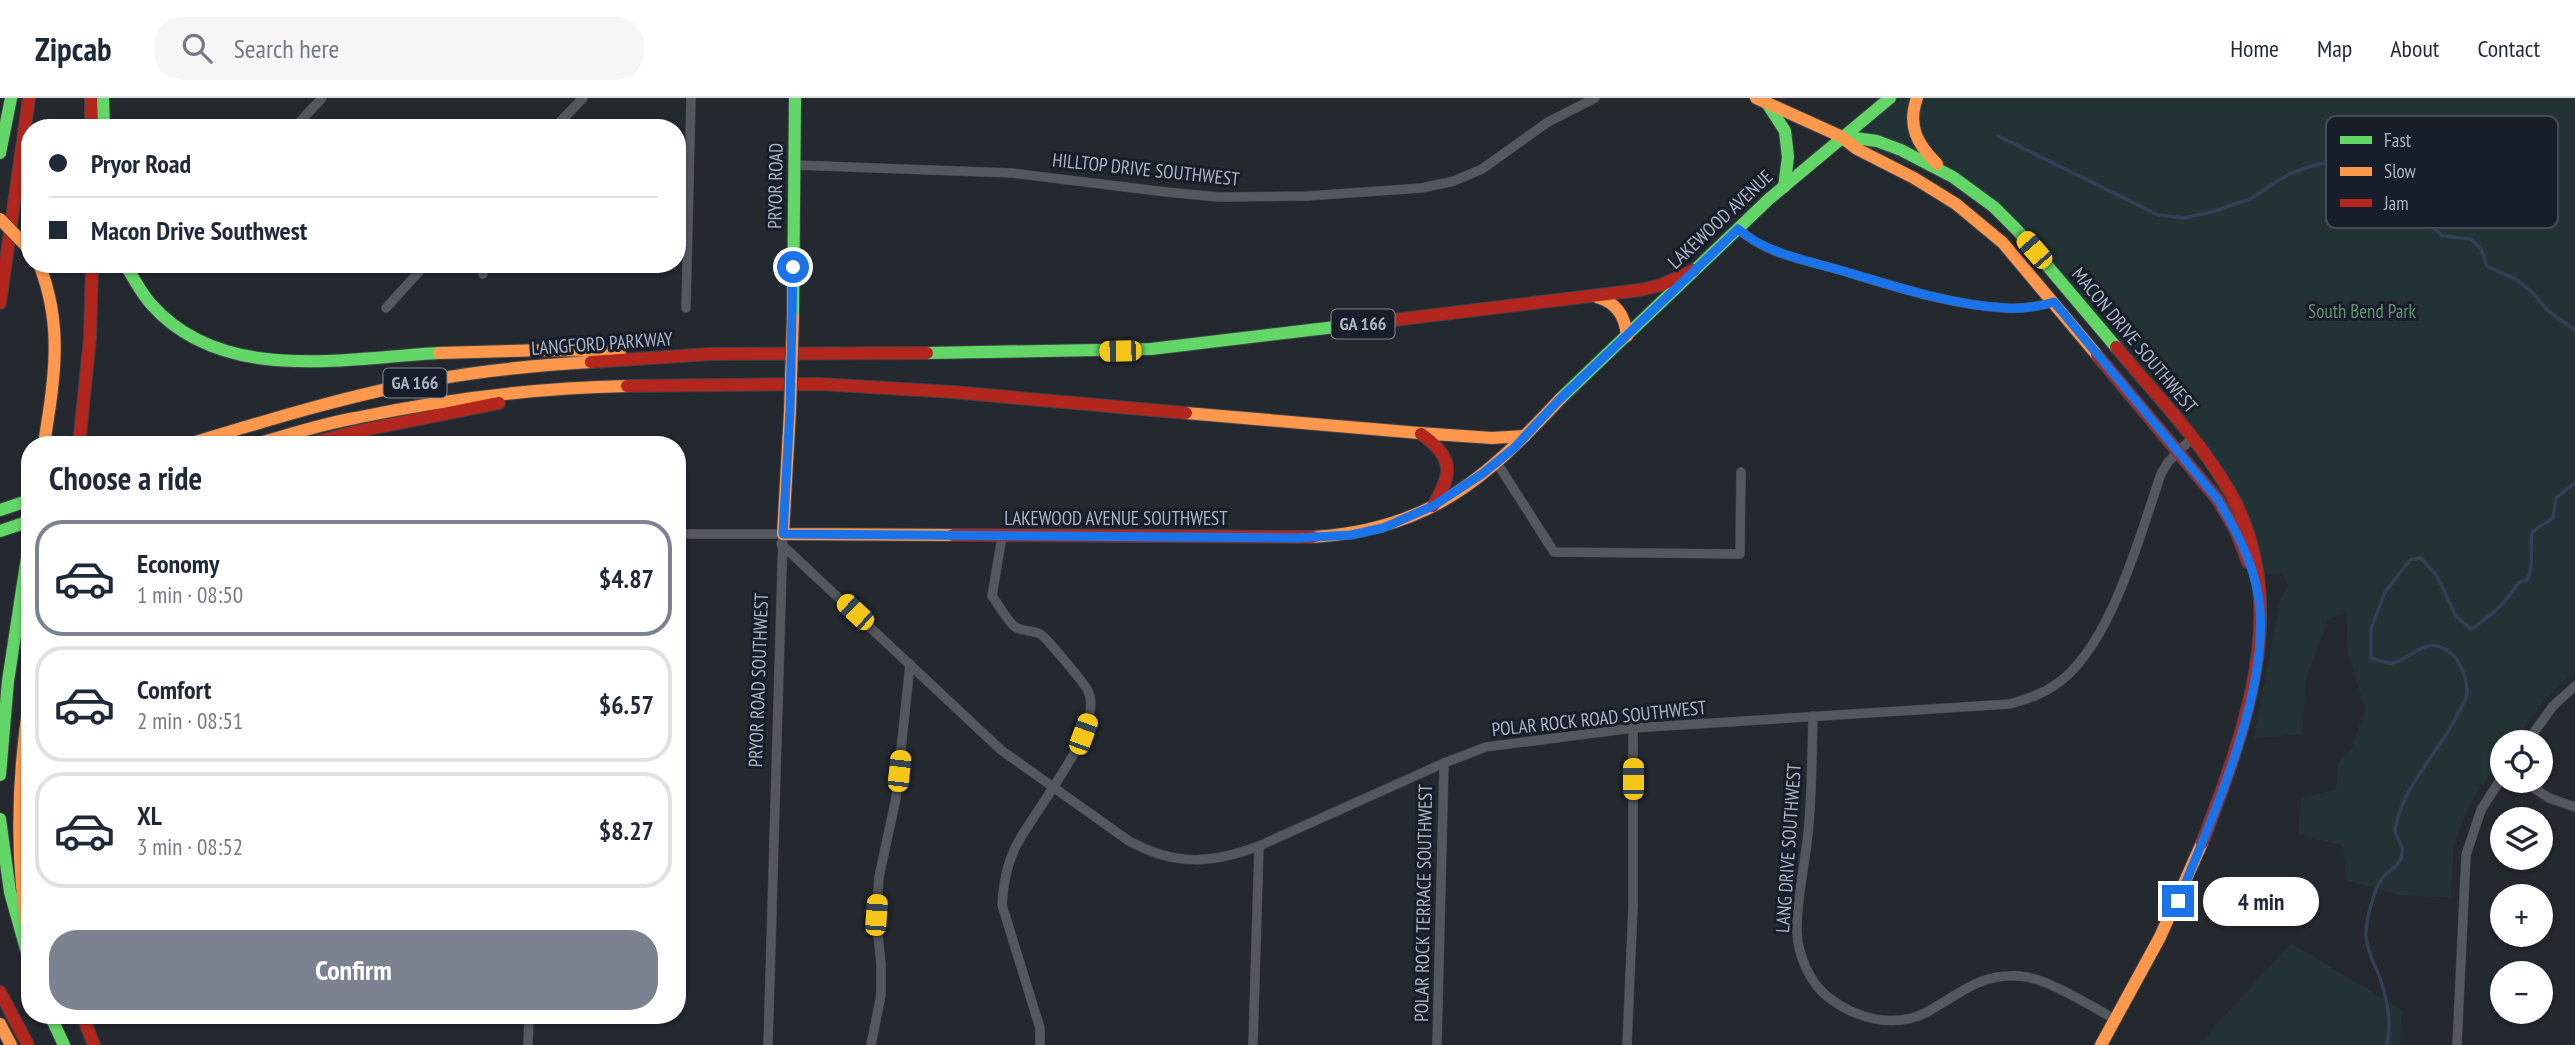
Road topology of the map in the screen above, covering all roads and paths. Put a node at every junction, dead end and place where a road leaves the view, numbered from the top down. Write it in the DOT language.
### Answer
graph roads {
  1 [pos="10,98"];
  2 [pos="29,98"];
  3 [pos="91,98"];
  4 [pos="103,98"];
  5 [pos="322,98"];
  6 [pos="583,98"];
  7 [pos="691,98"];
  8 [pos="795,98"];
  9 [pos="1595,98"];
  10 [pos="1890,98"];
  11 [pos="1917,98"];
  12 [pos="1761,100"];
  13 [pos="26,119"];
  14 [pos="91,119"];
  15 [pos="104,119"];
  16 [pos="302,119"];
  17 [pos="563,119"];
  18 [pos="1840,136"];
  19 [pos="0,153"];
  20 [pos="21,155"];
  21 [pos="794,165"];
  22 [pos="1953,177"];
  23 [pos="1784,187"];
  24 [pos="0,219"];
  25 [pos="1738,229"];
  26 [pos="21,241"];
  27 [pos="1695,270"];
  28 [pos="42,273"];
  29 [pos="92,273"];
  30 [pos="130,273"];
  31 [pos="418,273"];
  32 [pos="1595,296"];
  33 [pos="2054,302"];
  34 [pos="0,303"];
  35 [pos="386,308"];
  36 [pos="686,308"];
  37 [pos="793,317"];
  38 [pos="1627,336"];
  39 [pos="710,355"];
  40 [pos="574,387"];
  41 [pos="1419,433"];
  42 [pos="45,436"];
  43 [pos="80,436"];
  44 [pos="216,436"];
  45 [pos="283,436"];
  46 [pos="339,436"];
  47 [pos="1525,436"];
  48 [pos="2192,438"];
  49 [pos="2178,452"];
  50 [pos="1497,463"];
  51 [pos="1741,472"];
  52 [pos="21,503"];
  53 [pos="1433,506"];
  54 [pos="0,510"];
  55 [pos="21,524"];
  56 [pos="0,531"];
  57 [pos="686,534"];
  58 [pos="1002,537"];
  59 [pos="782,539"];
  60 [pos="2258,593"];
  61 [pos="21,596"];
  62 [pos="910,664"];
  63 [pos="2575,686"];
  64 [pos="1813,716"];
  65 [pos="1633,728"];
  66 [pos="2536,730"];
  67 [pos="21,762"];
  68 [pos="1444,763"];
  69 [pos="0,775"];
  70 [pos="1055,788"];
  71 [pos="2492,793"];
  72 [pos="2542,793"];
  73 [pos="2575,807"];
  74 [pos="0,819"];
  75 [pos="1259,846"];
  76 [pos="21,887"];
  77 [pos="21,935"];
  78 [pos="0,992"];
  79 [pos="2115,1019"];
  80 [pos="0,1024"];
  81 [pos="54,1024"];
  82 [pos="86,1024"];
  83 [pos="529,1024"];
  84 [pos="11,1045"];
  85 [pos="28,1045"];
  86 [pos="64,1045"];
  87 [pos="94,1045"];
  88 [pos="528,1045"];
  89 [pos="768,1045"];
  90 [pos="871,1045"];
  91 [pos="1040,1045"];
  92 [pos="1253,1045"];
  93 [pos="1437,1045"];
  94 [pos="1627,1045"];
  95 [pos="2101,1045"];
  96 [pos="2458,1045"];
  1 -- 19 [label="main road"];
  2 -- 13 [label="main road"];
  3 -- 14 [label="main road"];
  4 -- 15 [label="main road"];
  5 -- 16 [label="street"];
  6 -- 17 [label="street"];
  7 -- 36 [label="street"];
  8 -- 21 [label="main road, PRYOR ROAD"];
  9 -- 21 [label="street, HILLTOP DRIVE SOUTHWEST"];
  10 -- 18 [label="main road, LAKEWOOD AVENUE"];
  11 -- 22 [label="main road"];
  12 -- 18 [label="main road"];
  12 -- 23 [label="main road"];
  18 -- 22 [label="main road, MACON DRIVE SOUTHWEST"];
  18 -- 23 [label="main road, LAKEWOOD AVENUE"];
  18 -- 33 [label="main road, MACON DRIVE SOUTHWEST"];
  20 -- 34 [label="main road"];
  21 -- 37 [label="main road, PRYOR ROAD"];
  22 -- 48 [label="main road, MACON DRIVE SOUTHWEST"];
  23 -- 25 [label="main road, LAKEWOOD AVENUE"];
  24 -- 26 [label="main road, bridge"];
  25 -- 27 [label="main road, LAKEWOOD AVENUE"];
  25 -- 33 [label="street"];
  27 -- 32 [label="main road, GA 166"];
  27 -- 38 [label="main road, LAKEWOOD AVENUE"];
  28 -- 42 [label="main road"];
  29 -- 43 [label="main road"];
  30 -- 39 [label="main road"];
  31 -- 35 [label="street"];
  32 -- 38 [label="main road"];
  32 -- 39 [label="main road, LANGFORD PARKWAY / GA 166"];
  33 -- 49 [label="main road, MACON DRIVE SOUTHWEST"];
  37 -- 59 [label="main road, PRYOR ROAD SOUTHWEST, bridge"];
  38 -- 47 [label="main road, LAKEWOOD AVENUE"];
  39 -- 44 [label="main road, LANGFORD PARKWAY / GA 166"];
  40 -- 41 [label="main road, GA 166"];
  40 -- 45 [label="main road, GA 166"];
  40 -- 46 [label="main road"];
  41 -- 47 [label="main road"];
  41 -- 53 [label="main road"];
  47 -- 50 [label="main road, LAKEWOOD AVENUE SOUTHWEST"];
  48 -- 49 [label="street, POLAR ROCK ROAD SOUTHWEST"];
  48 -- 60 [label="main road, MACON DRIVE SOUTHWEST"];
  49 -- 60 [label="main road, MACON DRIVE SOUTHWEST"];
  49 -- 64 [label="street, POLAR ROCK ROAD SOUTHWEST"];
  50 -- 51 [label="street"];
  50 -- 53 [label="main road, LAKEWOOD AVENUE SOUTHWEST"];
  52 -- 54 [label="main road"];
  53 -- 58 [label="main road, LAKEWOOD AVENUE SOUTHWEST"];
  55 -- 56 [label="main road"];
  57 -- 59 [label="street, LAKEWOOD AVENUE SOUTHWEST"];
  58 -- 59 [label="main road, LAKEWOOD AVENUE SOUTHWEST"];
  58 -- 70 [label="street"];
  59 -- 62 [label="street, POLAR ROCK ROAD SOUTHWEST"];
  59 -- 89 [label="street, PRYOR ROAD SOUTHWEST"];
  60 -- 79 [label="main road, MACON DRIVE SOUTHWEST"];
  61 -- 69 [label="main road"];
  62 -- 70 [label="street, POLAR ROCK ROAD SOUTHWEST"];
  62 -- 90 [label="street"];
  63 -- 66 [label="street"];
  64 -- 65 [label="street, POLAR ROCK ROAD SOUTHWEST"];
  64 -- 79 [label="street, LANG DRIVE SOUTHWEST"];
  65 -- 68 [label="street, POLAR ROCK ROAD SOUTHWEST"];
  65 -- 94 [label="street"];
  67 -- 76 [label="main road"];
  68 -- 75 [label="street, POLAR ROCK ROAD SOUTHWEST"];
  68 -- 93 [label="street, POLAR ROCK TERRACE SOUTHWEST"];
  70 -- 75 [label="street, POLAR ROCK ROAD SOUTHWEST"];
  70 -- 91 [label="street"];
  71 -- 96 [label="street"];
  72 -- 73 [label="street"];
  74 -- 77 [label="main road"];
  75 -- 92 [label="street"];
  78 -- 85 [label="main road"];
  79 -- 95 [label="main road, MACON DRIVE SOUTHWEST"];
  80 -- 84 [label="main road"];
  81 -- 86 [label="main road"];
  82 -- 87 [label="main road"];
  83 -- 88 [label="street"];
}
